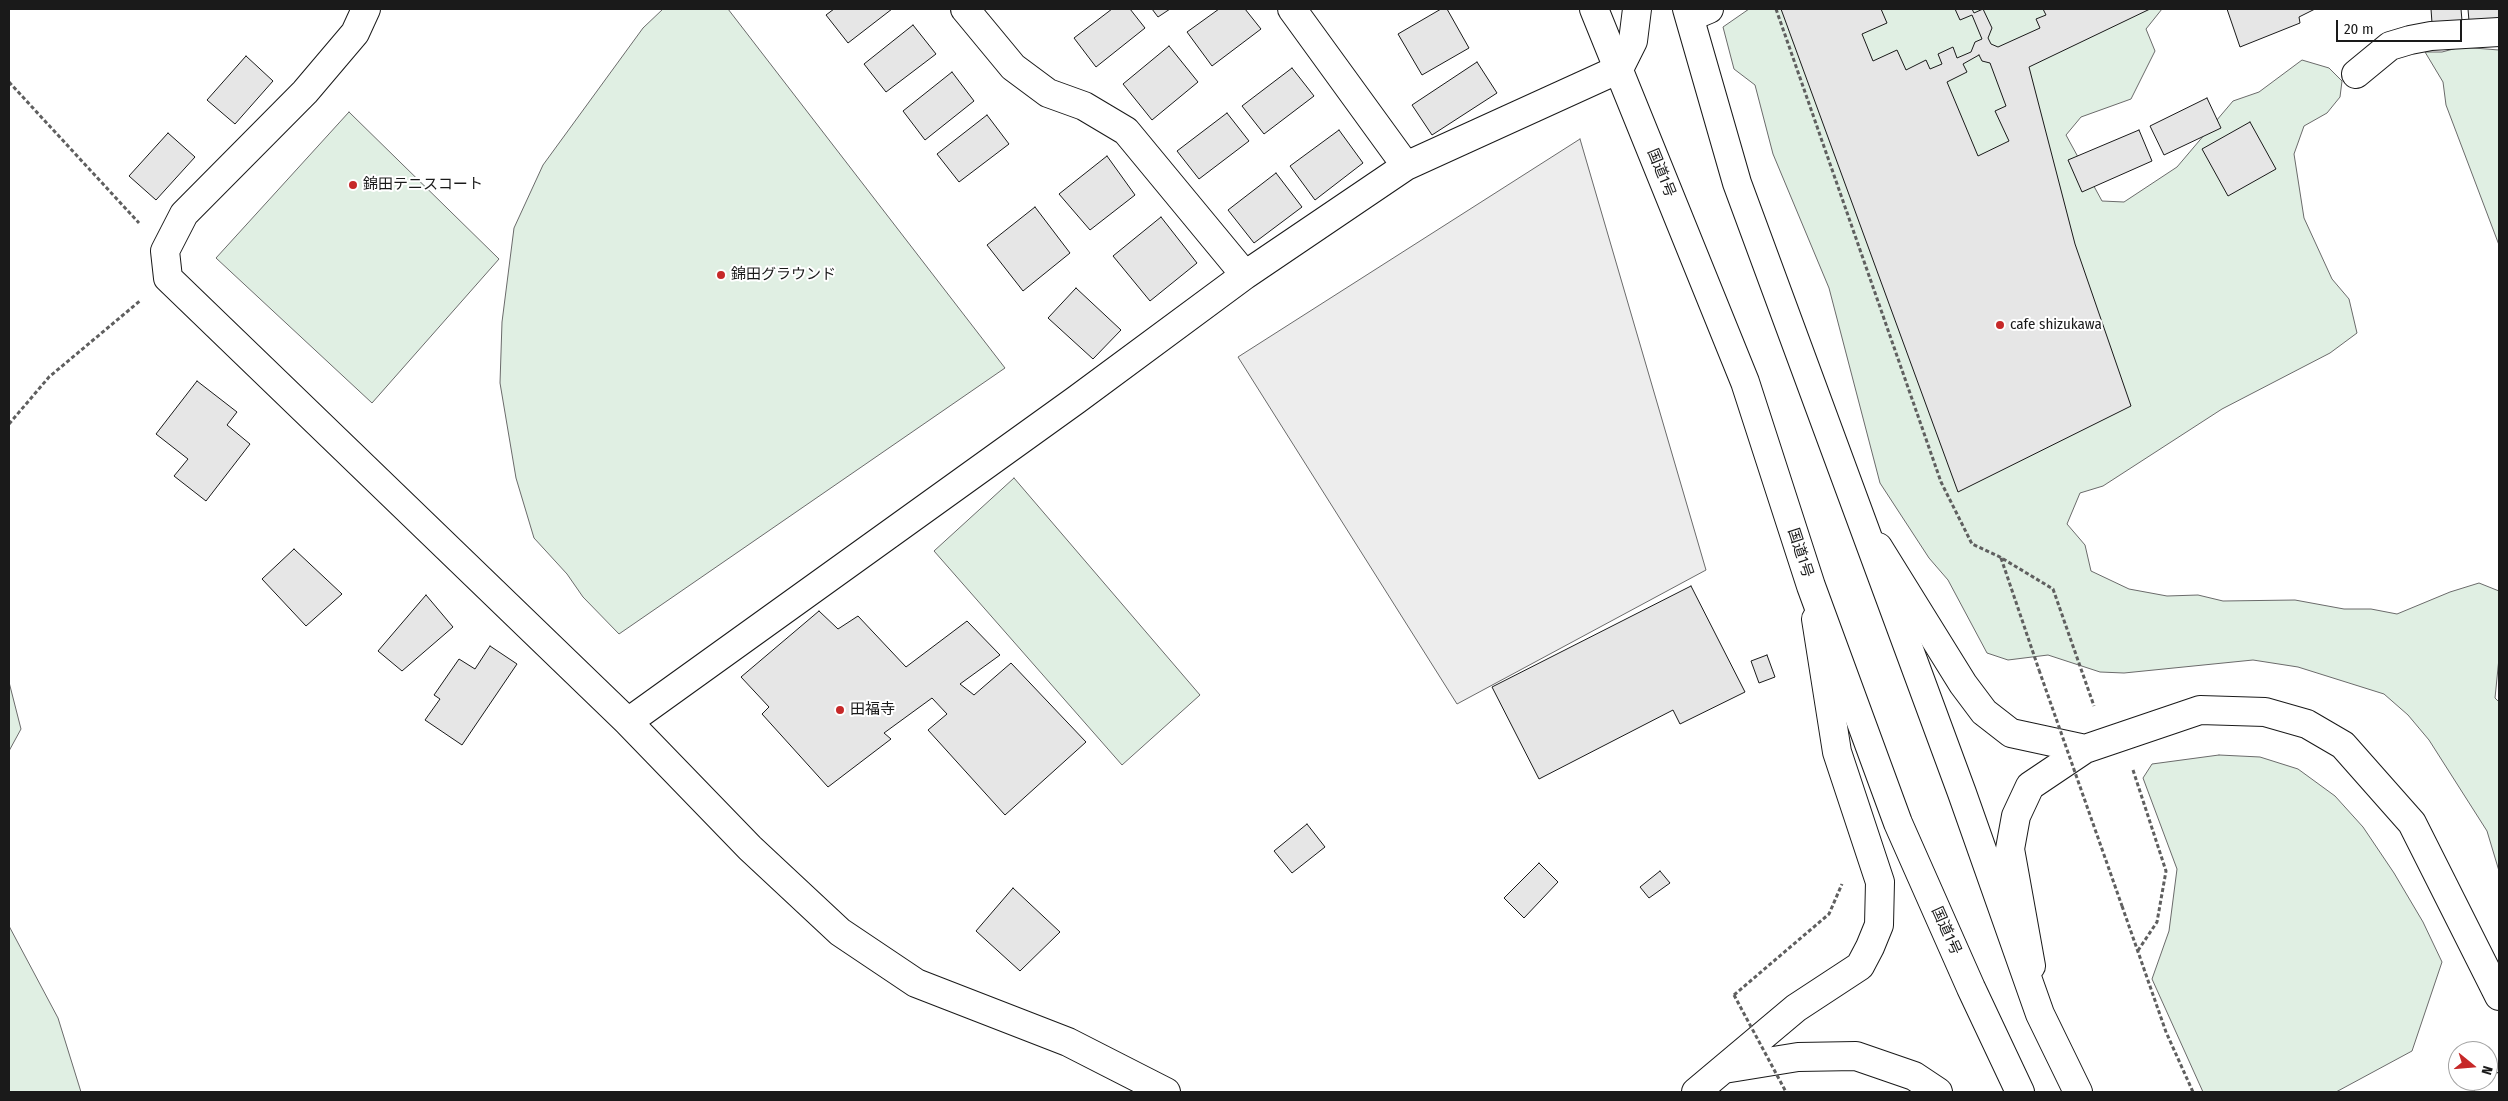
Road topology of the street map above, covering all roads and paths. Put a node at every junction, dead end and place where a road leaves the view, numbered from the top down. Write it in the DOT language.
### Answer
graph roads {
  1 [pos="366,9"];
  2 [pos="965,9"];
  3 [pos="1292,9"];
  4 [pos="1594,9"];
  5 [pos="1637,9"];
  6 [pos="1776,9"];
  7 [pos="1695,11"];
  8 [pos="2499,32"];
  9 [pos="1618,69"];
  10 [pos="2356,74"];
  11 [pos="9,82"];
  12 [pos="1406,166"];
  13 [pos="165,251"];
  14 [pos="1245,275"];
  15 [pos="168,278"];
  16 [pos="9,424"];
  17 [pos="1862,522"];
  18 [pos="2000,557"];
  19 [pos="1811,586"];
  20 [pos="2094,706"];
  21 [pos="628,722"];
  22 [pos="2085,749"];
  23 [pos="2131,764"];
  24 [pos="1829,914"];
  25 [pos="2138,952"];
  26 [pos="2499,996"];
  27 [pos="2040,1014"];
  28 [pos="1723,1070"];
  29 [pos="2499,1086"];
  30 [pos="1166,1092"];
  31 [pos="1696,1092"];
  32 [pos="1786,1092"];
  33 [pos="1938,1092"];
  34 [pos="2020,1092"];
  35 [pos="2078,1092"];
  36 [pos="2193,1092"];
  37 [pos="2489,1092"];
  1 -- 13 [label="main road"];
  2 -- 14 [label="main road"];
  3 -- 12 [label="main road"];
  4 -- 9 [label="main road, 国道1号"];
  5 -- 9 [label="main road"];
  6 -- 18 [label="path"];
  7 -- 17 [label="main road"];
  8 -- 10 [label="main road"];
  9 -- 12 [label="main road"];
  9 -- 19 [label="main road, 国道1号"];
  11 -- 13 [label="path"];
  12 -- 14 [label="main road"];
  13 -- 15 [label="main road"];
  14 -- 21 [label="main road"];
  15 -- 16 [label="path"];
  15 -- 21 [label="main road"];
  17 -- 22 [label="main road"];
  17 -- 27 [label="main road"];
  18 -- 20 [label="path"];
  18 -- 25 [label="path, bridge"];
  19 -- 28 [label="main road"];
  19 -- 34 [label="main road, 国道1号"];
  21 -- 30 [label="main road"];
  22 -- 26 [label="main road"];
  22 -- 27 [label="main road"];
  23 -- 25 [label="path"];
  24 -- 32 [label="path, bridge"];
  25 -- 36 [label="path"];
  27 -- 35 [label="main road"];
  28 -- 31 [label="main road"];
  28 -- 33 [label="main road"];
  29 -- 37 [label="main road"];
}
